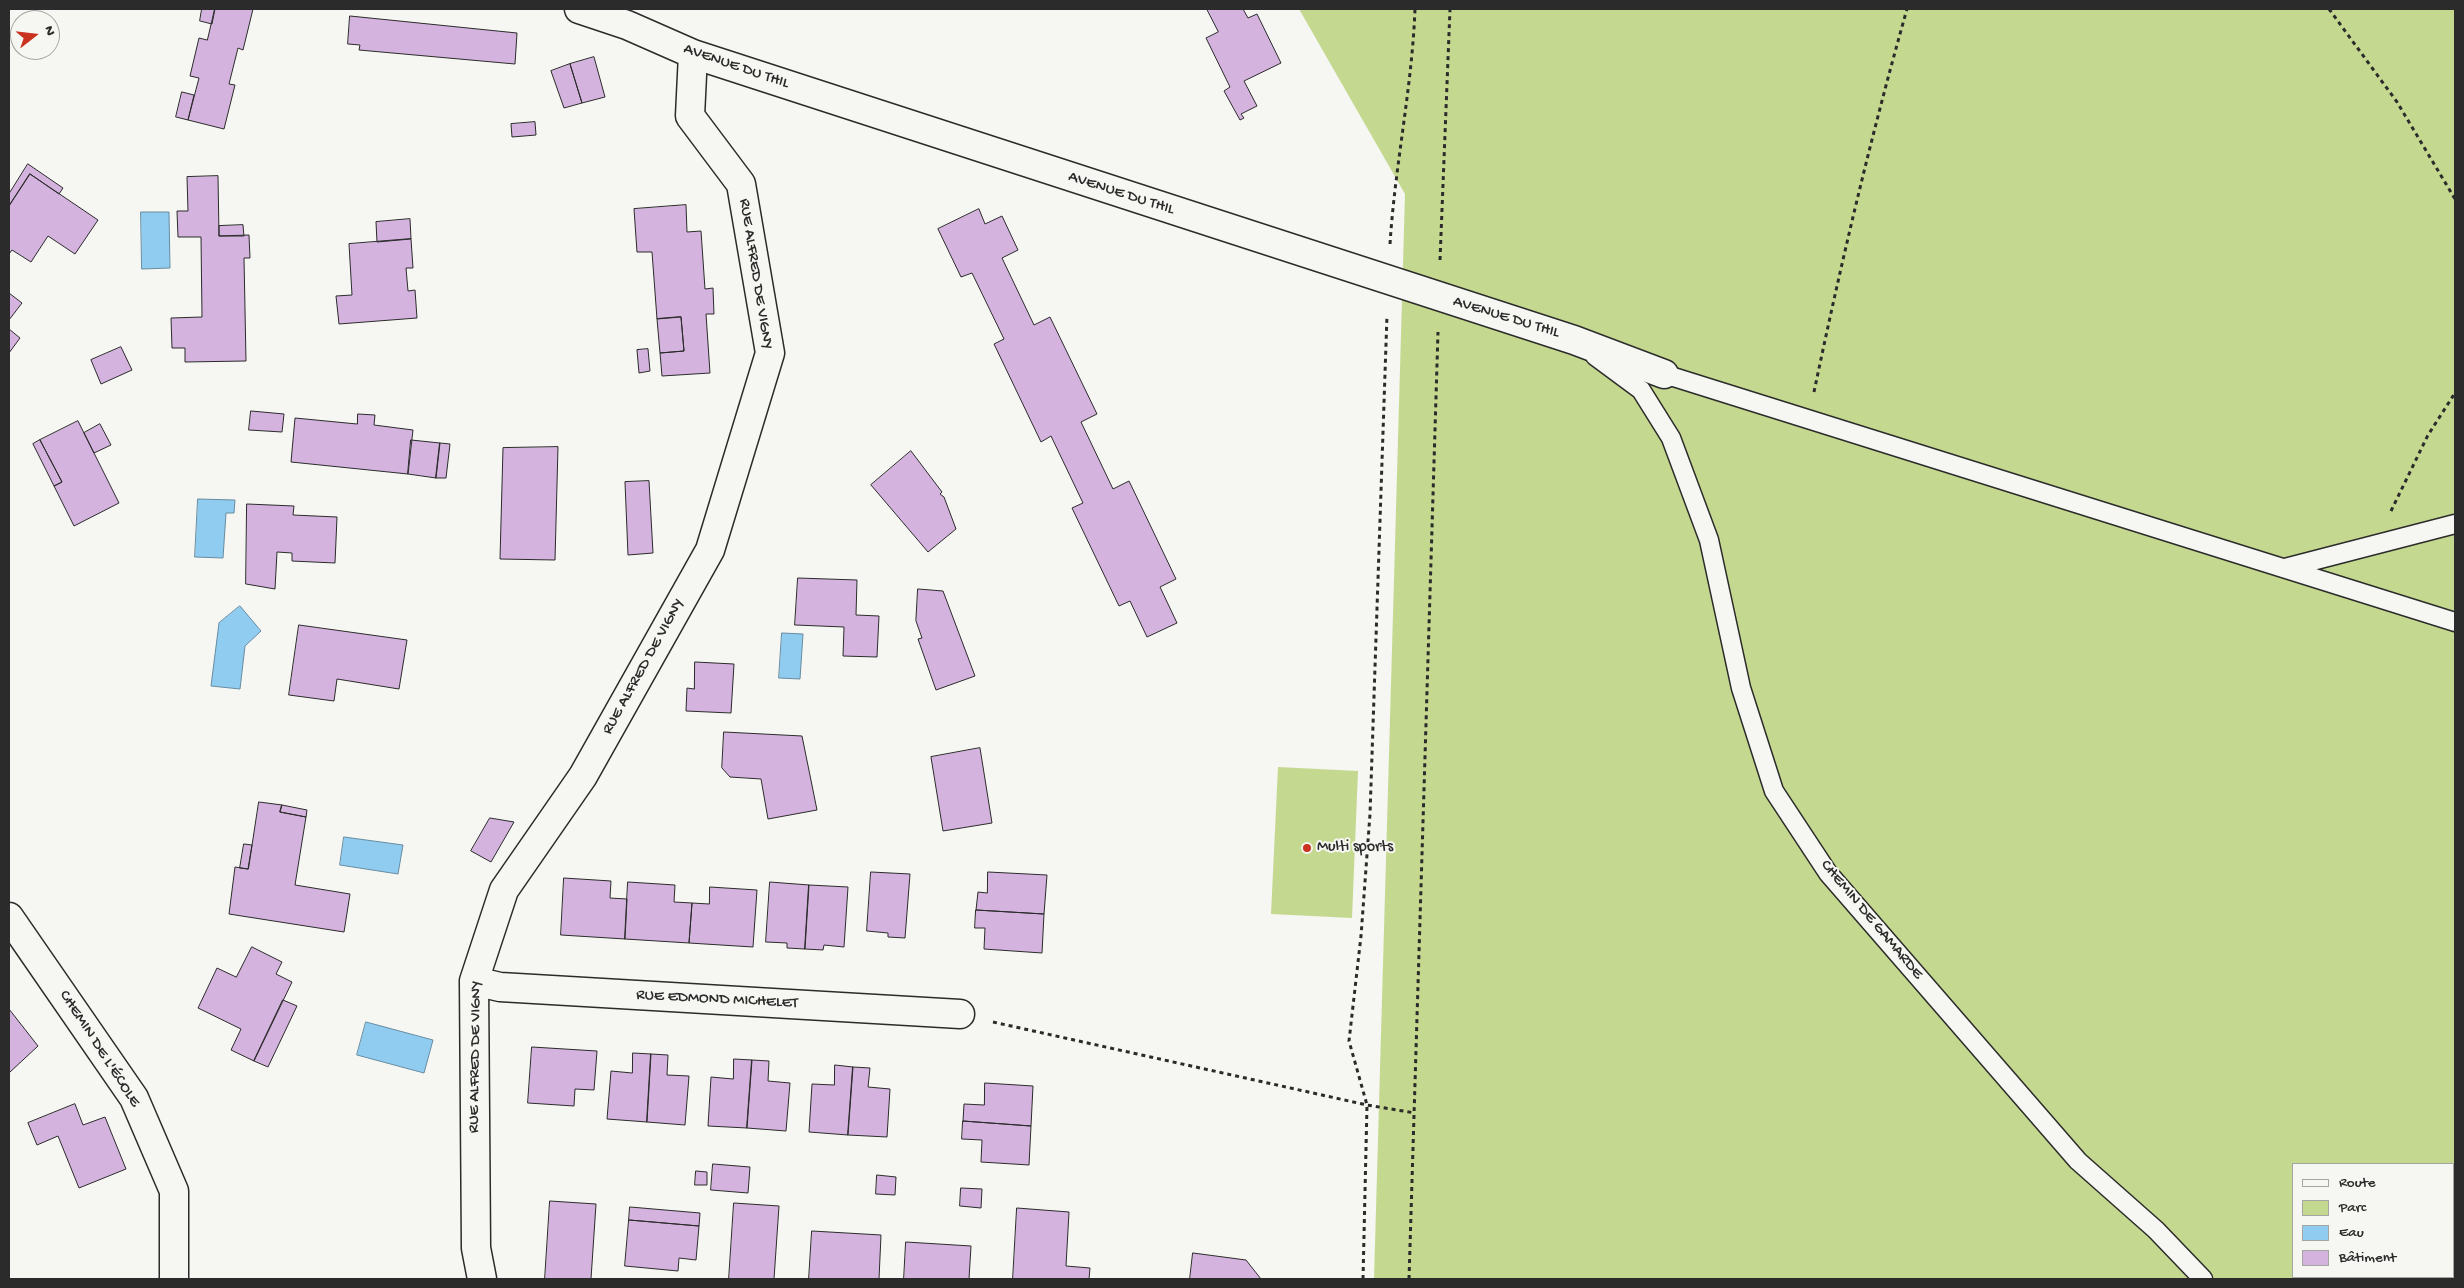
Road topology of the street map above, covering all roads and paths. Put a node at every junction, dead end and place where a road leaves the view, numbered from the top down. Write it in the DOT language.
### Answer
graph roads {
  1 [pos="579,9"];
  2 [pos="1415,9"];
  3 [pos="1450,9"];
  4 [pos="1907,9"];
  5 [pos="2328,9"];
  6 [pos="694,54"];
  7 [pos="2455,199"];
  8 [pos="1388,281"];
  9 [pos="1439,297"];
  10 [pos="1574,340"];
  11 [pos="1664,374"];
  12 [pos="2455,393"];
  13 [pos="1808,419"];
  14 [pos="2455,524"];
  15 [pos="2374,545"];
  16 [pos="2285,568"];
  17 [pos="2455,622"];
  18 [pos="9,917"];
  19 [pos="474,981"];
  20 [pos="960,1014"];
  21 [pos="1367,1105"];
  22 [pos="1415,1113"];
  23 [pos="174,1279"];
  24 [pos="482,1279"];
  25 [pos="1362,1279"];
  26 [pos="1409,1279"];
  27 [pos="2203,1279"];
  1 -- 6 [label="street, AVENUE DU THIL"];
  2 -- 8 [label="path"];
  3 -- 9 [label="path"];
  4 -- 13 [label="path"];
  5 -- 7 [label="path"];
  6 -- 8 [label="street, AVENUE DU THIL"];
  6 -- 19 [label="street, RUE ALFRED DE VIGNY"];
  8 -- 9 [label="street, AVENUE DU THIL"];
  8 -- 21 [label="path"];
  9 -- 10 [label="street, AVENUE DU THIL"];
  9 -- 22 [label="path"];
  10 -- 11 [label="street, AVENUE DU THIL"];
  10 -- 27 [label="lane, CHEMIN DE GAMARDE"];
  11 -- 13 [label="lane"];
  12 -- 15 [label="path"];
  13 -- 16 [label="lane"];
  14 -- 15 [label="lane"];
  15 -- 16 [label="lane"];
  16 -- 17 [label="lane"];
  18 -- 23 [label="street, CHEMIN DE L'ÉCOLE"];
  19 -- 20 [label="street, RUE EDMOND MICHELET"];
  19 -- 24 [label="street, RUE ALFRED DE VIGNY"];
  20 -- 21 [label="path"];
  21 -- 22 [label="path"];
  21 -- 25 [label="path"];
  22 -- 26 [label="path"];
}
